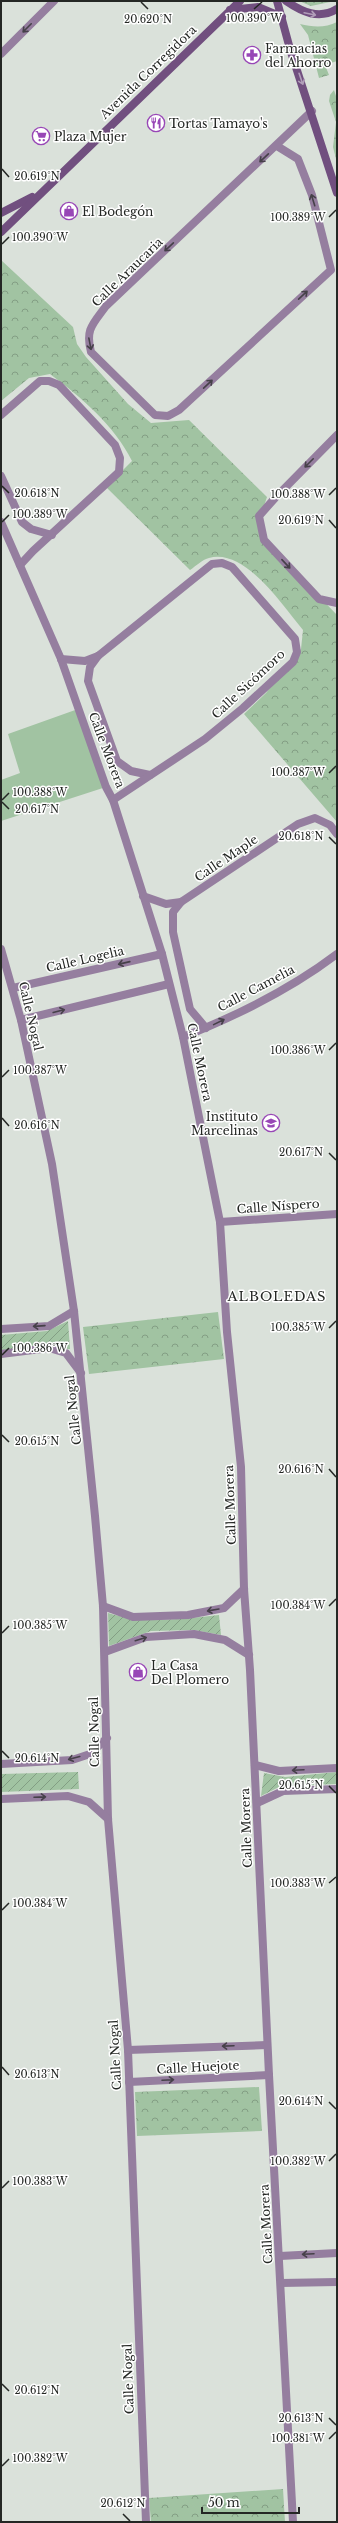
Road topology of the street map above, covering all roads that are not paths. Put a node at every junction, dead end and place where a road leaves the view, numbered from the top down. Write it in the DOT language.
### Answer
graph roads {
  1 [pos="54,1"];
  2 [pos="240,1"];
  3 [pos="277,1"];
  4 [pos="286,1"];
  5 [pos="337,9"];
  6 [pos="230,10"];
  7 [pos="282,17"];
  8 [pos="1,54"];
  9 [pos="312,111"];
  10 [pos="277,146"];
  11 [pos="337,193"];
  12 [pos="38,194"];
  13 [pos="1,213"];
  14 [pos="1,232"];
  15 [pos="334,271"];
  16 [pos="1,415"];
  17 [pos="337,435"];
  18 [pos="1,476"];
  19 [pos="1,522"];
  20 [pos="52,535"];
  21 [pos="20,565"];
  22 [pos="337,603"];
  23 [pos="98,656"];
  24 [pos="61,660"];
  25 [pos="150,775"];
  26 [pos="113,800"];
  27 [pos="337,834"];
  28 [pos="143,896"];
  29 [pos="181,902"];
  30 [pos="1,949"];
  31 [pos="162,954"];
  32 [pos="337,954"];
  33 [pos="169,984"];
  34 [pos="13,988"];
  35 [pos="21,1020"];
  36 [pos="206,1028"];
  37 [pos="183,1037"];
  38 [pos="337,1214"];
  39 [pos="220,1222"];
  40 [pos="74,1311"];
  41 [pos="1,1329"];
  42 [pos="1,1354"];
  43 [pos="81,1373"];
  44 [pos="244,1588"];
  45 [pos="103,1606"];
  46 [pos="105,1652"];
  47 [pos="249,1655"];
  48 [pos="106,1738"];
  49 [pos="1,1764"];
  50 [pos="255,1765"];
  51 [pos="337,1768"];
  52 [pos="337,1789"];
  53 [pos="1,1799"];
  54 [pos="257,1803"];
  55 [pos="108,1819"];
  56 [pos="267,2045"];
  57 [pos="128,2050"];
  58 [pos="269,2075"];
  59 [pos="129,2082"];
  60 [pos="337,2253"];
  61 [pos="280,2256"];
  62 [pos="281,2282"];
  63 [pos="337,2282"];
  64 [pos="146,2522"];
  65 [pos="293,2522"];
  1 -- 8 [label="street, one-way"];
  2 -- 6 [label="main road, Avenida Corregidora"];
  3 -- 7 [label="main road"];
  4 -- 5 [label="main road, one-way"];
  6 -- 7 [label="main road"];
  6 -- 12 [label="main road, Avenida Corregidora"];
  7 -- 9 [label="main road, one-way"];
  9 -- 10 [label="street, Calle Araucaria"];
  9 -- 11 [label="main road"];
  15 -- 10 [label="street, Calle Araucaria, one-way"];
  10 -- 15 [label="street, Calle Araucaria, one-way"];
  12 -- 13 [label="main road, Avenida Corregidora"];
  12 -- 14 [label="main road, Avenida Corregidora"];
  16 -- 20 [label="street"];
  17 -- 22 [label="street, one-way"];
  18 -- 20 [label="street"];
  19 -- 21 [label="street, Calle Morera"];
  20 -- 21 [label="street"];
  21 -- 24 [label="street, Calle Morera"];
  23 -- 24 [label="street, Calle Sicómoro"];
  23 -- 25 [label="street, Calle Morera"];
  23 -- 25 [label="street, Calle Sicómoro"];
  24 -- 26 [label="street, Calle Morera"];
  25 -- 26 [label="street, Calle Sicómoro"];
  26 -- 28 [label="street, Calle Morera"];
  27 -- 29 [label="street, Calle Maple"];
  28 -- 29 [label="street"];
  28 -- 31 [label="street, Calle Morera"];
  29 -- 36 [label="street"];
  30 -- 34 [label="street, Calle Nogal"];
  31 -- 33 [label="street, Calle Morera"];
  31 -- 34 [label="street, Calle Logelia, one-way"];
  36 -- 32 [label="street, Calle Camelia, one-way"];
  35 -- 33 [label="street, one-way"];
  33 -- 37 [label="street, Calle Morera"];
  34 -- 35 [label="street, Calle Nogal"];
  35 -- 40 [label="street, Calle Nogal"];
  36 -- 37 [label="street, Calle Camelia"];
  37 -- 39 [label="street, Calle Morera"];
  38 -- 39 [label="street, Calle Níspero"];
  39 -- 44 [label="street, Calle Morera"];
  40 -- 41 [label="street, one-way"];
  40 -- 43 [label="street, Calle Nogal"];
  42 -- 43 [label="street"];
  43 -- 45 [label="street, Calle Nogal"];
  44 -- 45 [label="street, one-way"];
  44 -- 47 [label="street, Calle Morera"];
  45 -- 46 [label="street, Calle Nogal"];
  46 -- 47 [label="street, one-way"];
  46 -- 48 [label="street, Calle Nogal"];
  47 -- 50 [label="street, Calle Morera"];
  48 -- 49 [label="street, one-way"];
  48 -- 55 [label="street, Calle Nogal"];
  51 -- 50 [label="street, one-way"];
  50 -- 54 [label="street, Calle Morera"];
  52 -- 54 [label="street"];
  53 -- 55 [label="street, one-way"];
  54 -- 56 [label="street, Calle Morera"];
  55 -- 57 [label="street, Calle Nogal"];
  56 -- 57 [label="street, Calle Huejote, one-way"];
  56 -- 58 [label="street, Calle Morera"];
  57 -- 59 [label="street, Calle Nogal"];
  59 -- 58 [label="street, Calle Huejote, one-way"];
  58 -- 61 [label="street, Calle Morera"];
  59 -- 64 [label="street, Calle Nogal"];
  60 -- 61 [label="street, one-way"];
  61 -- 62 [label="street, Calle Morera"];
  62 -- 63 [label="street"];
  62 -- 65 [label="street, Calle Morera"];
}
